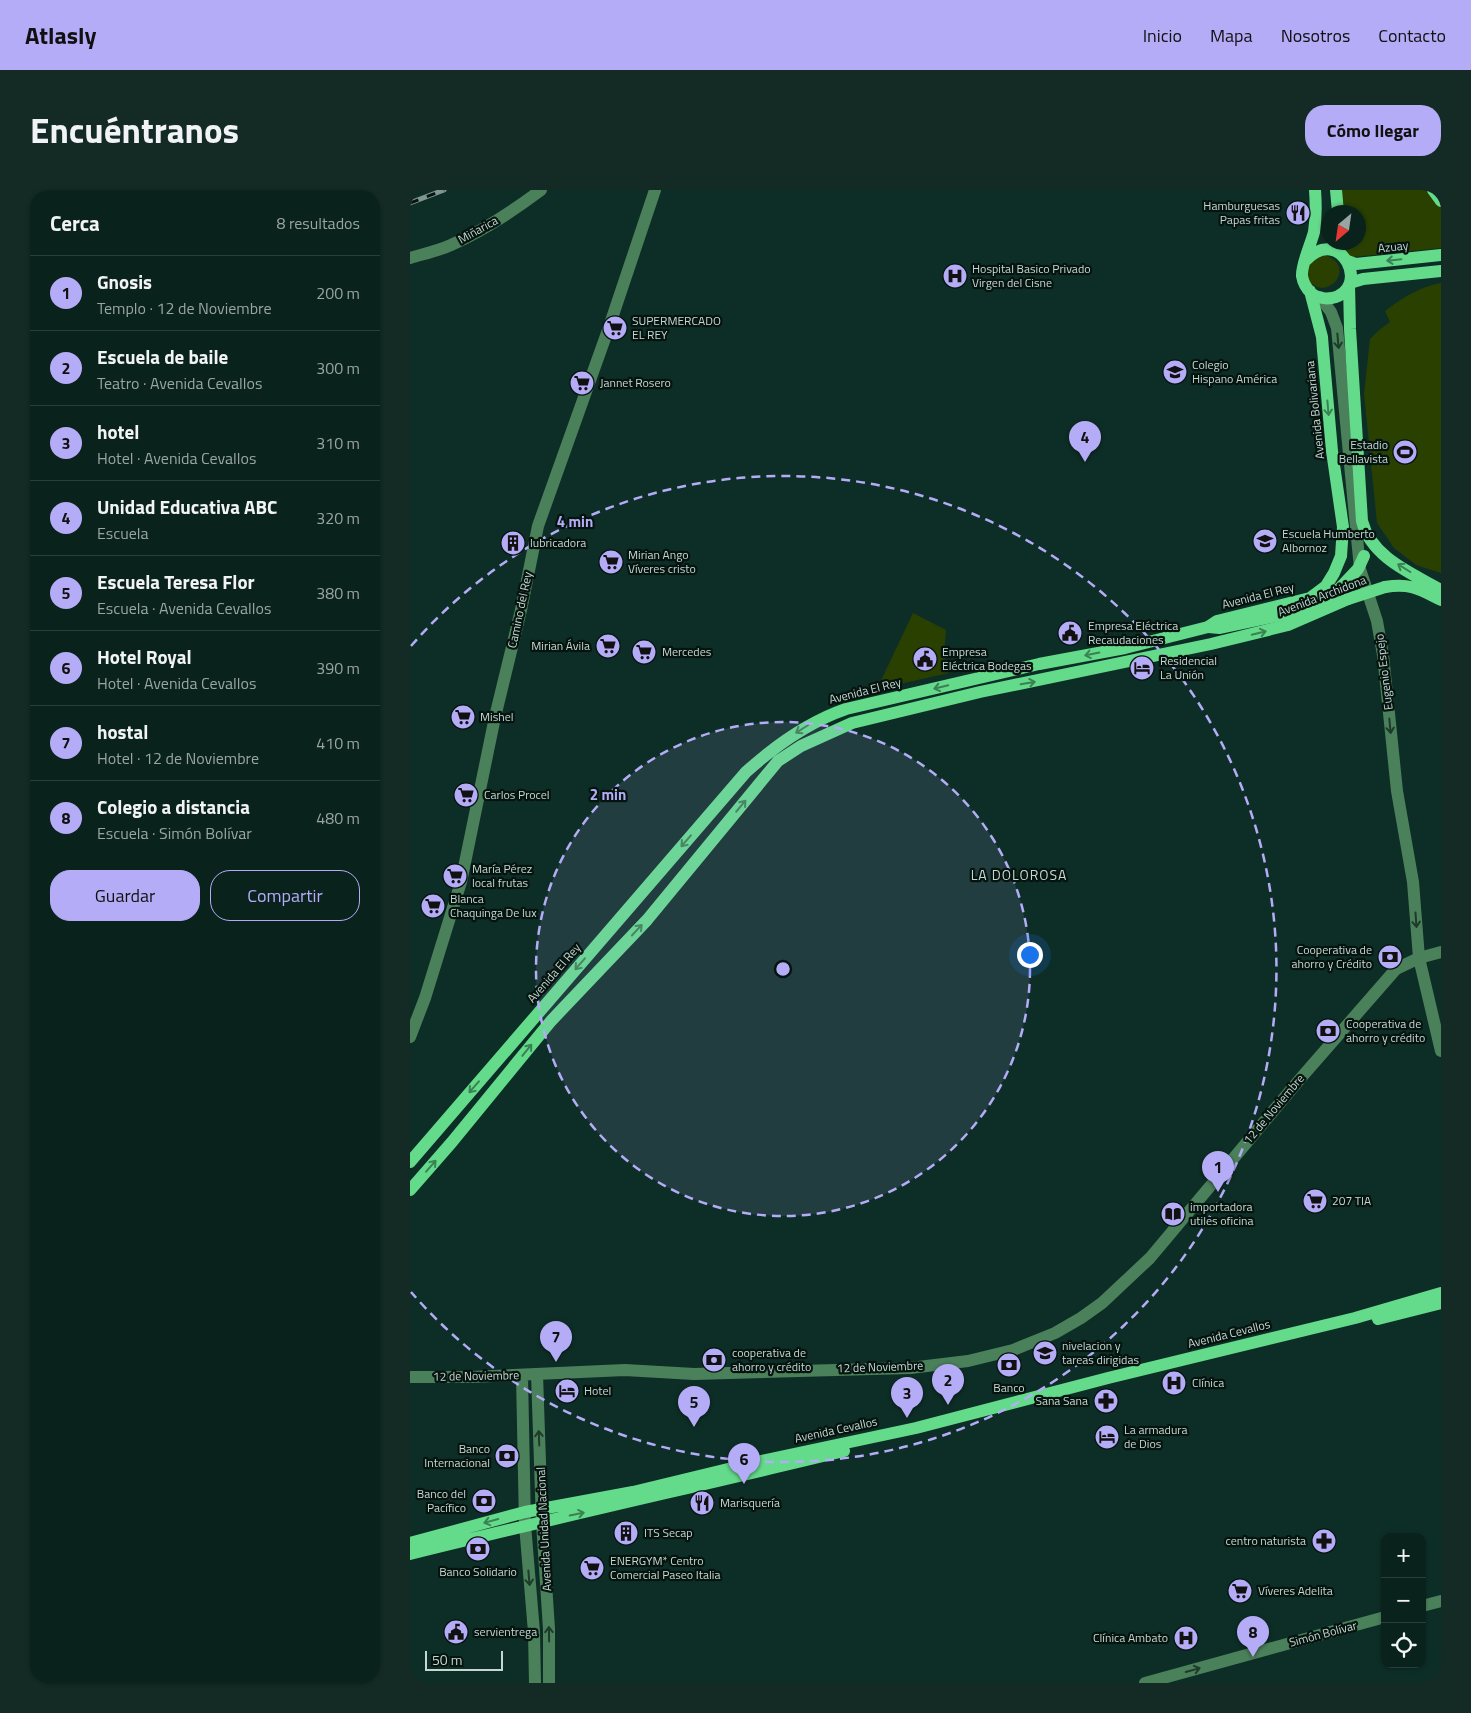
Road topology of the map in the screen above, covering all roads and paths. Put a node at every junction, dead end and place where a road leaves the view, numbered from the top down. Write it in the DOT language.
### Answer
graph roads {
  1 [pos="541,190"];
  2 [pos="654,190"];
  3 [pos="1315,190"];
  4 [pos="1336,190"];
  5 [pos="1433,190"];
  6 [pos="1441,201"];
  7 [pos="1337,205"];
  8 [pos="1344,253"];
  9 [pos="1441,256"];
  10 [pos="410,258"];
  11 [pos="1306,260"];
  12 [pos="1441,271"];
  13 [pos="1349,284"];
  14 [pos="1315,294"];
  15 [pos="1343,527"];
  16 [pos="1371,542"];
  17 [pos="1441,590"];
  18 [pos="1441,600"];
  19 [pos="1208,627"];
  20 [pos="1438,953"];
  21 [pos="1419,958"];
  22 [pos="410,1037"];
  23 [pos="1441,1051"];
  24 [pos="410,1162"];
  25 [pos="410,1190"];
  26 [pos="1441,1293"];
  27 [pos="1441,1304"];
  28 [pos="537,1374"];
  29 [pos="522,1376"];
  30 [pos="410,1377"];
  31 [pos="525,1512"];
  32 [pos="542,1515"];
  33 [pos="525,1525"];
  34 [pos="410,1543"];
  35 [pos="410,1554"];
  36 [pos="1441,1601"];
  37 [pos="1426,1605"];
  38 [pos="1381,1618"];
  39 [pos="535,1683"];
  40 [pos="549,1683"];
  41 [pos="1145,1683"];
  1 -- 10 [label="street, Miñarica"];
  2 -- 22 [label="street, Camino del Rey"];
  3 -- 11 [label="main road, Avenida Bolivariana"];
  4 -- 7 [label="main road"];
  5 -- 6 [label="main road"];
  9 -- 8 [label="main road, Azuay, one-way"];
  8 -- 11 [label="main road"];
  8 -- 13 [label="main road"];
  11 -- 14 [label="main road, Avenida Bolivariana"];
  12 -- 13 [label="main road"];
  13 -- 14 [label="main road"];
  13 -- 16 [label="main road"];
  14 -- 15 [label="main road, Avenida Bolivariana, one-way"];
  14 -- 21 [label="street, Eugenio Espejo, one-way"];
  15 -- 19 [label="main road, Avenida El Rey"];
  17 -- 16 [label="main road, one-way"];
  16 -- 19 [label="main road, bridge"];
  25 -- 18 [label="main road, Avenida Archidona, one-way, bridge"];
  19 -- 24 [label="main road, Avenida El Rey, one-way"];
  20 -- 21 [label="street"];
  21 -- 23 [label="street, Eugenio Espejo"];
  21 -- 28 [label="street, 12 de Noviembre"];
  26 -- 32 [label="main road, Avenida Cevallos"];
  32 -- 27 [label="main road, Avenida Cevallos, one-way"];
  28 -- 29 [label="street, 12 de Noviembre"];
  32 -- 28 [label="street, Avenida Unidad Nacional, one-way"];
  29 -- 30 [label="street, 12 de Noviembre"];
  29 -- 31 [label="street, Avenida Unidad Nacional"];
  31 -- 32 [label="main road, Avenida Cevallos"];
  31 -- 33 [label="street, Avenida Unidad Nacional"];
  31 -- 34 [label="main road, Avenida Cevallos, one-way"];
  32 -- 33 [label="main road, Avenida Cevallos"];
  40 -- 32 [label="street, Avenida Unidad Nacional, one-way"];
  33 -- 35 [label="main road, Avenida Cevallos"];
  33 -- 39 [label="street, Avenida Unidad Nacional, one-way"];
  36 -- 37 [label="street"];
  41 -- 38 [label="street, Simón Bolívar, one-way"];
}
